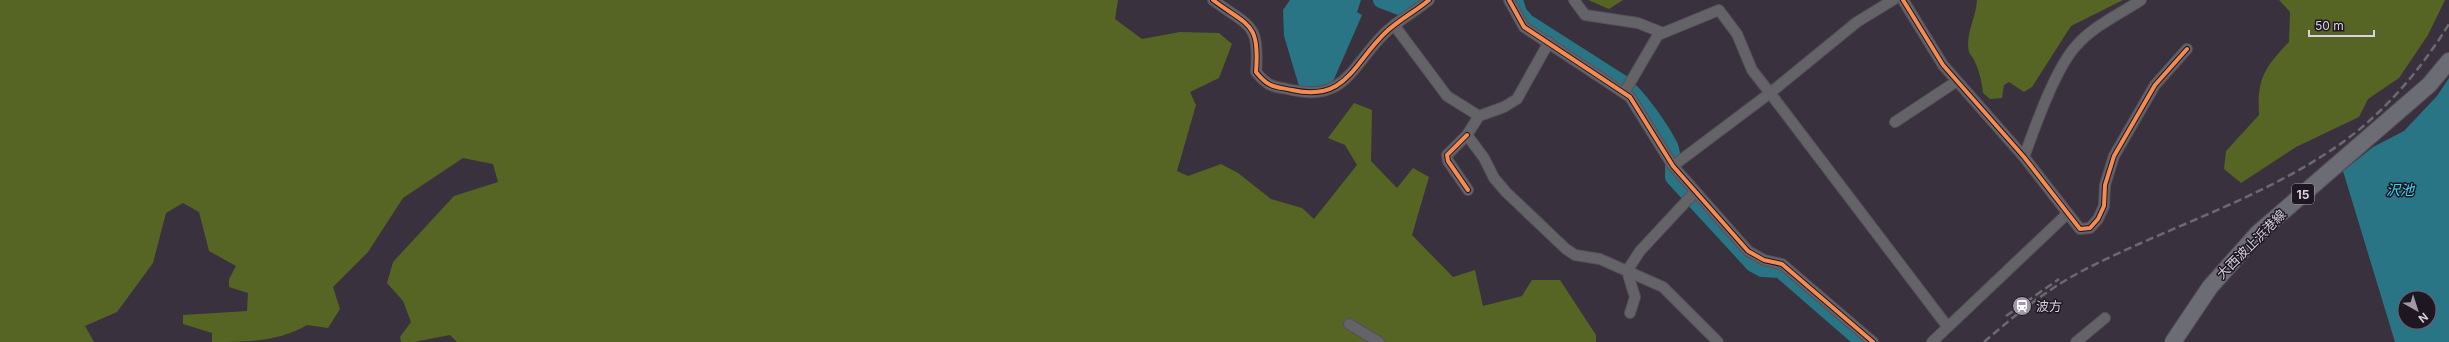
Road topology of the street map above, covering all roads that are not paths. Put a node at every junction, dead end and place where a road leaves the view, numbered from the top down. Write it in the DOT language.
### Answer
graph roads {
  1 [pos="1213,0"];
  2 [pos="1429,0"];
  3 [pos="1509,0"];
  4 [pos="1574,0"];
  5 [pos="1893,0"];
  6 [pos="1903,0"];
  7 [pos="2141,0"];
  8 [pos="1718,5"];
  9 [pos="1394,25"];
  10 [pos="1663,33"];
  11 [pos="1548,42"];
  12 [pos="2187,49"];
  13 [pos="2449,61"];
  14 [pos="1957,81"];
  15 [pos="1624,93"];
  16 [pos="1770,94"];
  17 [pos="1479,116"];
  18 [pos="1895,122"];
  19 [pos="1467,135"];
  20 [pos="2024,157"];
  21 [pos="1673,166"];
  22 [pos="1468,190"];
  23 [pos="1694,193"];
  24 [pos="2067,214"];
  25 [pos="1627,271"];
  26 [pos="1630,313"];
  27 [pos="2105,318"];
  28 [pos="1349,324"];
  29 [pos="1948,326"];
  30 [pos="1379,342"];
  31 [pos="1718,342"];
  32 [pos="1873,342"];
  33 [pos="1932,342"];
  34 [pos="2076,342"];
  35 [pos="2173,342"];
  1 -- 9 [label="street"];
  2 -- 9 [label="street"];
  3 -- 11 [label="street"];
  4 -- 10 [label="street"];
  5 -- 16 [label="street"];
  6 -- 14 [label="street"];
  7 -- 20 [label="street"];
  8 -- 10 [label="street"];
  8 -- 16 [label="street"];
  9 -- 17 [label="street"];
  10 -- 15 [label="street"];
  11 -- 15 [label="street"];
  11 -- 17 [label="street"];
  12 -- 24 [label="street"];
  13 -- 35 [label="main road, 大西波止浜港線 / 15"];
  14 -- 18 [label="street"];
  14 -- 20 [label="street"];
  15 -- 21 [label="street"];
  16 -- 21 [label="street"];
  16 -- 29 [label="street"];
  17 -- 19 [label="street"];
  19 -- 22 [label="street"];
  19 -- 25 [label="street"];
  20 -- 24 [label="street"];
  21 -- 23 [label="street"];
  23 -- 25 [label="street"];
  23 -- 32 [label="street"];
  24 -- 29 [label="street"];
  25 -- 26 [label="street"];
  25 -- 31 [label="street"];
  27 -- 34 [label="street"];
  28 -- 30 [label="street"];
  29 -- 33 [label="street"];
}
